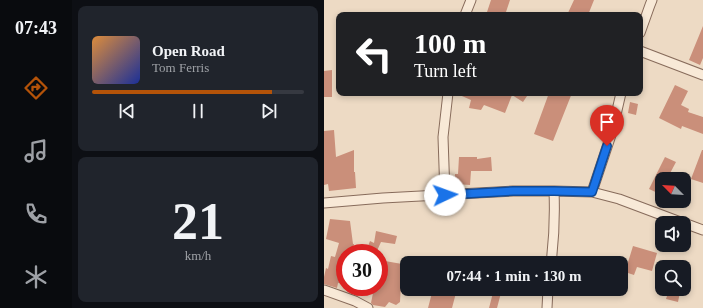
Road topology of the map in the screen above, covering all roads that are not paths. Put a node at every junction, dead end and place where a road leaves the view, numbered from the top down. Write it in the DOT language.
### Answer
graph roads {
  1 [pos="471,0"];
  2 [pos="652,0"];
  3 [pos="466,12"];
  4 [pos="643,25"];
  5 [pos="643,52"];
  6 [pos="703,75"];
  7 [pos="448,96"];
  8 [pos="621,96"];
  9 [pos="554,191"];
  10 [pos="592,192"];
  11 [pos="445,195"];
  12 [pos="324,203"];
  13 [pos="665,216"];
  14 [pos="691,226"];
  15 [pos="703,230"];
  16 [pos="552,256"];
  17 [pos="324,290"];
  18 [pos="548,296"];
  19 [pos="368,308"];
  20 [pos="547,308"];
  1 -- 3 [label="street"];
  2 -- 4 [label="street"];
  5 -- 6 [label="street"];
  7 -- 11 [label="street"];
  8 -- 10 [label="street"];
  9 -- 10 [label="street"];
  9 -- 11 [label="street"];
  9 -- 16 [label="street"];
  10 -- 13 [label="street"];
  11 -- 12 [label="street"];
  14 -- 15 [label="street"];
  17 -- 19 [label="street"];
  18 -- 20 [label="street"];
}
